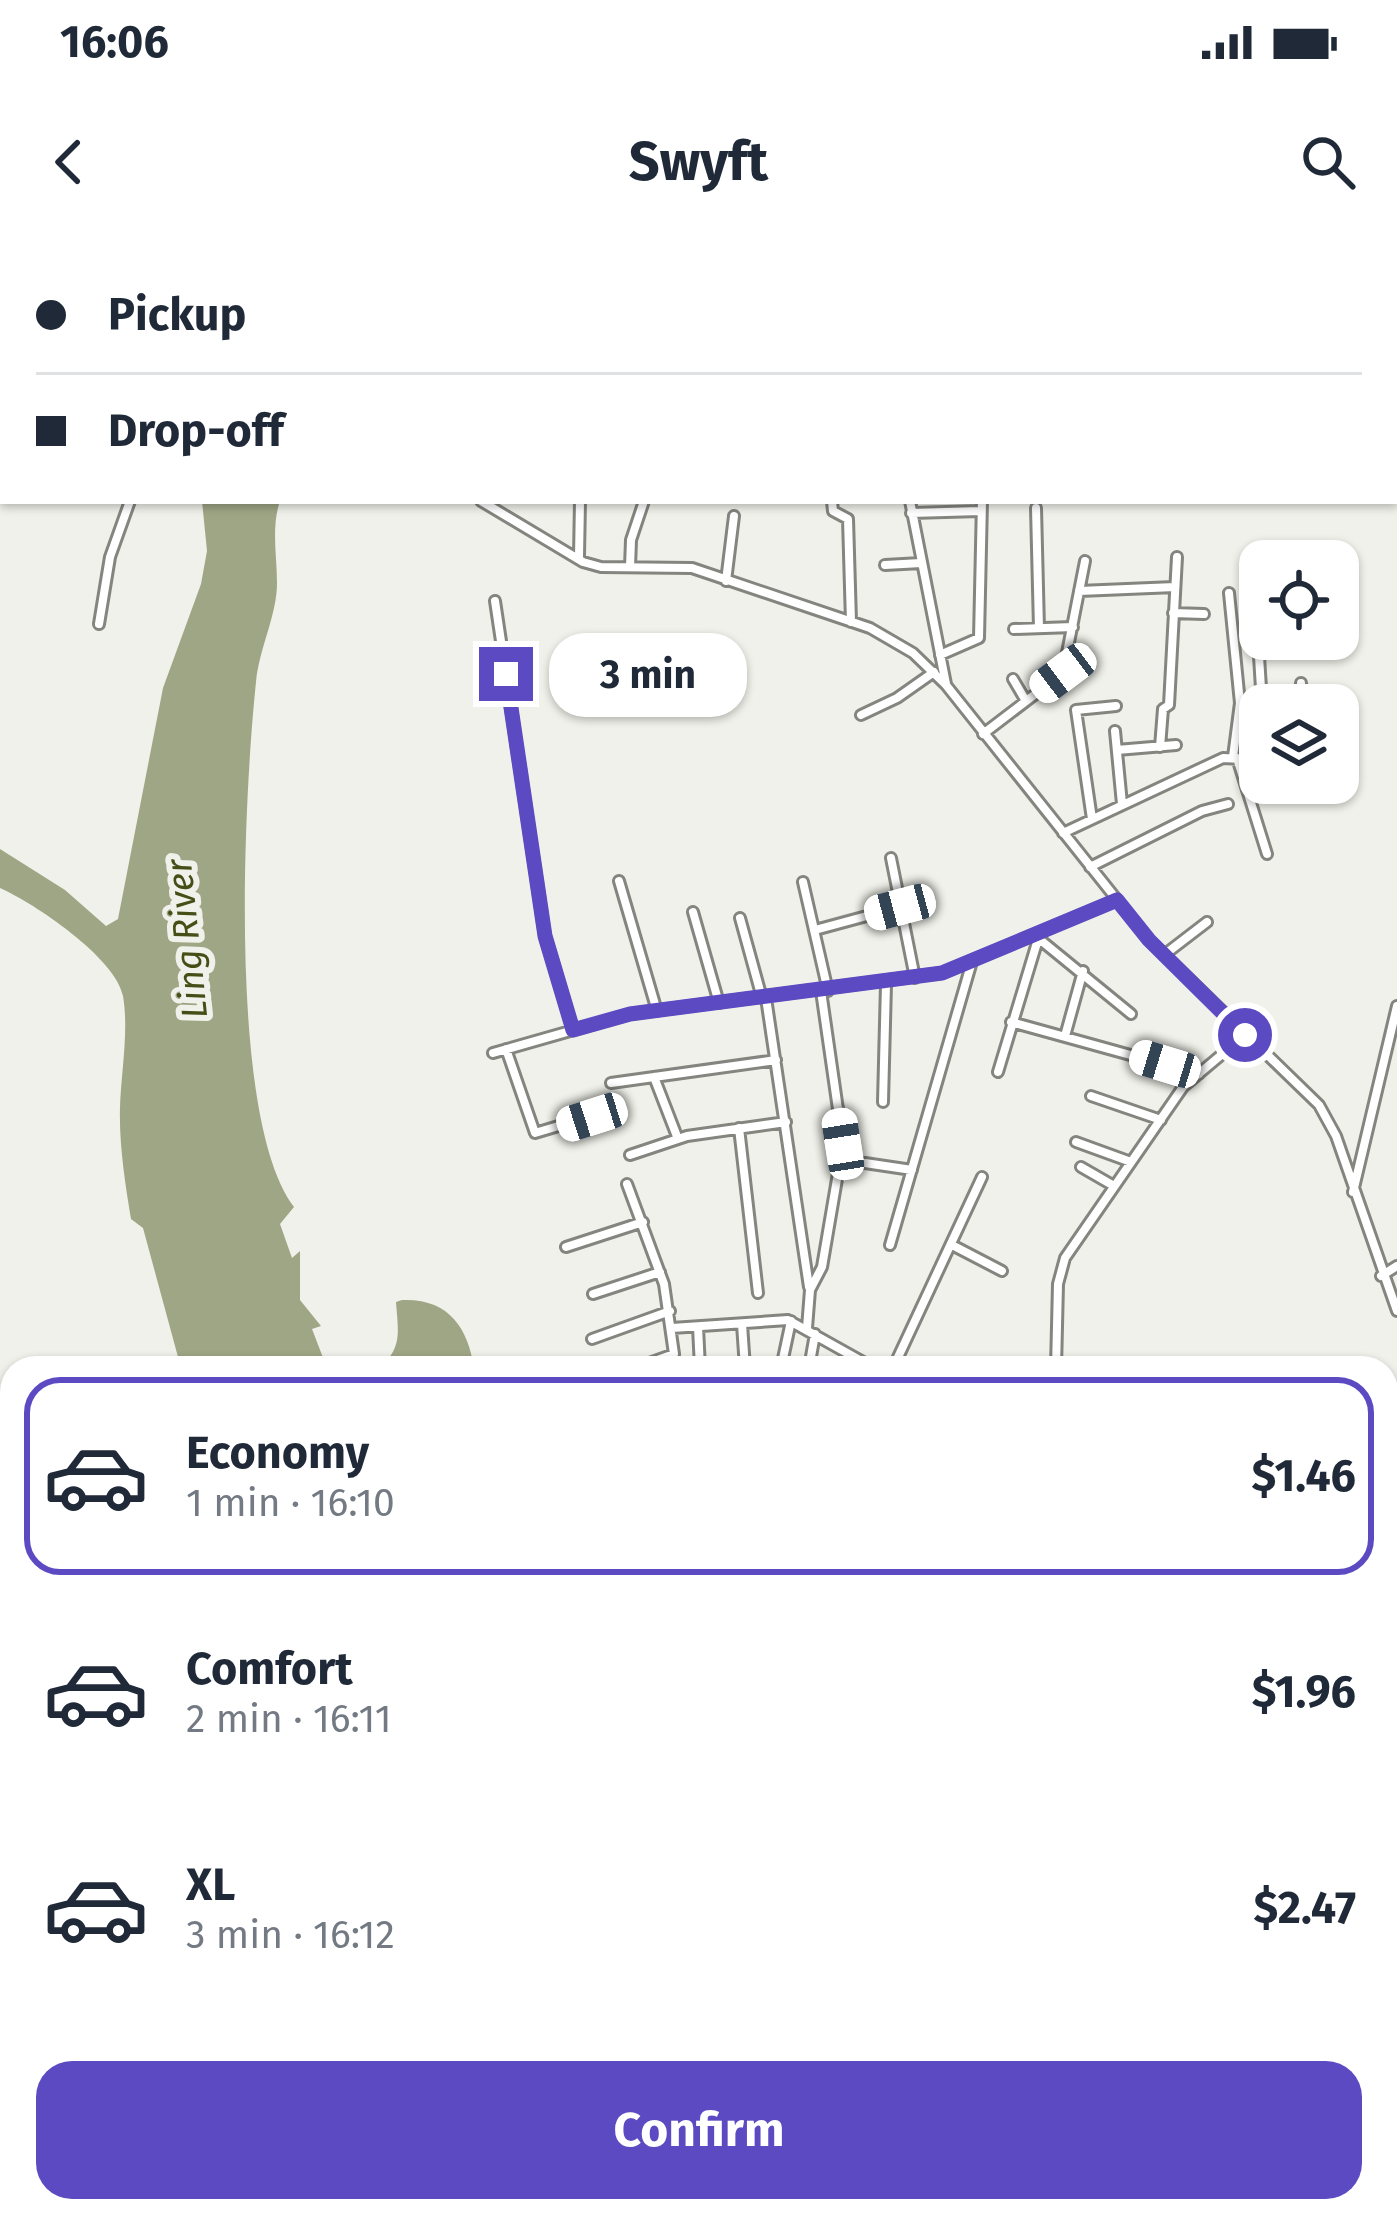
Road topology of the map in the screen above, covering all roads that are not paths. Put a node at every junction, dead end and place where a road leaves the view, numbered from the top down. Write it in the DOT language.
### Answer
graph roads {
  1 [pos="129,504"];
  2 [pos="487,504"];
  3 [pos="580,504"];
  4 [pos="643,504"];
  5 [pos="832,504"];
  6 [pos="910,504"];
  7 [pos="957,506"];
  8 [pos="981,506"];
  9 [pos="1036,508"];
  10 [pos="911,513"];
  11 [pos="734,516"];
  12 [pos="1178,557"];
  13 [pos="579,559"];
  14 [pos="1084,561"];
  15 [pos="921,563"];
  16 [pos="885,565"];
  17 [pos="629,567"];
  18 [pos="726,581"];
  19 [pos="1175,587"];
  20 [pos="1079,591"];
  21 [pos="1229,593"];
  22 [pos="495,601"];
  23 [pos="1173,613"];
  24 [pos="1204,614"];
  25 [pos="851,622"];
  26 [pos="99,624"];
  27 [pos="1073,627"];
  28 [pos="1039,628"];
  29 [pos="1015,629"];
  30 [pos="940,655"];
  31 [pos="934,671"];
  32 [pos="1012,679"];
  33 [pos="946,685"];
  34 [pos="1026,701"];
  35 [pos="1116,706"];
  36 [pos="861,715"];
  37 [pos="1115,731"];
  38 [pos="983,734"];
  39 [pos="1176,745"];
  40 [pos="1160,747"];
  41 [pos="1117,750"];
  42 [pos="1235,758"];
  43 [pos="1239,758"];
  44 [pos="1123,804"];
  45 [pos="1228,804"];
  46 [pos="1092,819"];
  47 [pos="1063,833"];
  48 [pos="1267,854"];
  49 [pos="891,858"];
  50 [pos="1090,867"];
  51 [pos="620,881"];
  52 [pos="803,882"];
  53 [pos="1117,900"];
  54 [pos="900,907"];
  55 [pos="693,911"];
  56 [pos="740,918"];
  57 [pos="1207,922"];
  58 [pos="815,930"];
  59 [pos="1039,936"];
  60 [pos="1164,955"];
  61 [pos="972,964"];
  62 [pos="1083,971"];
  63 [pos="915,978"];
  64 [pos="886,984"];
  65 [pos="824,991"];
  66 [pos="764,998"];
  67 [pos="719,1004"];
  68 [pos="1397,1006"];
  69 [pos="657,1011"];
  70 [pos="1131,1014"];
  71 [pos="1011,1022"];
  72 [pos="573,1030"];
  73 [pos="1245,1035"];
  74 [pos="1065,1036"];
  75 [pos="506,1049"];
  76 [pos="493,1053"];
  77 [pos="776,1060"];
  78 [pos="998,1072"];
  79 [pos="1198,1074"];
  80 [pos="654,1077"];
  81 [pos="611,1084"];
  82 [pos="1090,1096"];
  83 [pos="883,1102"];
  84 [pos="592,1117"];
  85 [pos="1160,1120"];
  86 [pos="786,1122"];
  87 [pos="740,1128"];
  88 [pos="678,1139"];
  89 [pos="1076,1142"];
  90 [pos="630,1155"];
  91 [pos="1131,1162"];
  92 [pos="866,1163"];
  93 [pos="1082,1167"];
  94 [pos="912,1170"];
  95 [pos="982,1178"];
  96 [pos="628,1184"];
  97 [pos="1114,1186"];
  98 [pos="1353,1194"];
  99 [pos="643,1222"];
  100 [pos="890,1245"];
  101 [pos="952,1245"];
  102 [pos="566,1247"];
  103 [pos="1397,1266"];
  104 [pos="1001,1271"];
  105 [pos="660,1272"];
  106 [pos="1381,1276"];
  107 [pos="810,1290"];
  108 [pos="758,1293"];
  109 [pos="593,1294"];
  110 [pos="670,1311"];
  111 [pos="1397,1311"];
  112 [pos="791,1321"];
  113 [pos="742,1324"];
  114 [pos="698,1327"];
  115 [pos="672,1328"];
  116 [pos="811,1331"];
  117 [pos="592,1339"];
  118 [pos="668,1356"];
  119 [pos="699,1356"];
  120 [pos="744,1356"];
  121 [pos="784,1356"];
  122 [pos="810,1356"];
  123 [pos="846,1356"];
  124 [pos="899,1356"];
  125 [pos="1056,1356"];
  1 -- 26 [label="street"];
  2 -- 13 [label="street"];
  3 -- 13 [label="street"];
  4 -- 17 [label="street"];
  5 -- 25 [label="street"];
  6 -- 10 [label="street"];
  7 -- 8 [label="street"];
  7 -- 10 [label="street"];
  8 -- 30 [label="street"];
  9 -- 28 [label="street"];
  10 -- 15 [label="street"];
  11 -- 18 [label="street"];
  12 -- 19 [label="street"];
  13 -- 17 [label="street"];
  14 -- 20 [label="street"];
  15 -- 16 [label="street"];
  15 -- 30 [label="street"];
  17 -- 18 [label="street"];
  18 -- 25 [label="street"];
  19 -- 20 [label="street"];
  19 -- 23 [label="street"];
  20 -- 27 [label="street"];
  21 -- 42 [label="street"];
  22 -- 72 [label="street"];
  23 -- 24 [label="street"];
  23 -- 40 [label="street"];
  25 -- 31 [label="street"];
  27 -- 28 [label="street"];
  27 -- 34 [label="street"];
  28 -- 29 [label="street"];
  30 -- 33 [label="street"];
  31 -- 33 [label="street"];
  31 -- 36 [label="street"];
  32 -- 34 [label="street"];
  33 -- 38 [label="street"];
  34 -- 38 [label="street"];
  35 -- 46 [label="street"];
  37 -- 41 [label="street"];
  38 -- 47 [label="street"];
  39 -- 40 [label="street"];
  40 -- 41 [label="street"];
  41 -- 44 [label="street"];
  42 -- 43 [label="street"];
  42 -- 44 [label="street"];
  42 -- 48 [label="street"];
  44 -- 46 [label="street"];
  45 -- 50 [label="street"];
  46 -- 47 [label="street"];
  47 -- 50 [label="street"];
  49 -- 54 [label="street"];
  50 -- 53 [label="street"];
  51 -- 69 [label="street"];
  52 -- 58 [label="street"];
  53 -- 59 [label="street"];
  53 -- 60 [label="street"];
  54 -- 58 [label="street"];
  54 -- 63 [label="street"];
  55 -- 67 [label="street"];
  56 -- 66 [label="street"];
  57 -- 60 [label="street"];
  58 -- 65 [label="street"];
  59 -- 61 [label="street"];
  59 -- 62 [label="street"];
  59 -- 71 [label="street"];
  60 -- 73 [label="street"];
  61 -- 63 [label="street"];
  61 -- 94 [label="street"];
  62 -- 70 [label="street"];
  62 -- 74 [label="street"];
  63 -- 64 [label="street"];
  64 -- 65 [label="street"];
  64 -- 83 [label="street"];
  65 -- 66 [label="street"];
  65 -- 107 [label="street"];
  66 -- 67 [label="street"];
  66 -- 77 [label="street"];
  67 -- 69 [label="street"];
  68 -- 98 [label="street"];
  69 -- 72 [label="street"];
  71 -- 74 [label="street"];
  71 -- 78 [label="street"];
  72 -- 75 [label="street"];
  73 -- 79 [label="street"];
  73 -- 98 [label="street"];
  74 -- 79 [label="street"];
  75 -- 76 [label="street"];
  75 -- 84 [label="street"];
  77 -- 80 [label="street"];
  77 -- 86 [label="street"];
  79 -- 85 [label="street"];
  80 -- 81 [label="street"];
  80 -- 88 [label="street"];
  82 -- 85 [label="street"];
  85 -- 91 [label="street"];
  86 -- 87 [label="street"];
  86 -- 107 [label="street"];
  87 -- 88 [label="street"];
  87 -- 108 [label="street"];
  88 -- 90 [label="street"];
  89 -- 91 [label="street"];
  91 -- 97 [label="street"];
  92 -- 94 [label="street"];
  93 -- 97 [label="street"];
  94 -- 100 [label="street"];
  95 -- 101 [label="street"];
  96 -- 99 [label="street"];
  97 -- 125 [label="street"];
  98 -- 106 [label="street"];
  99 -- 102 [label="street"];
  99 -- 105 [label="street"];
  101 -- 104 [label="street"];
  101 -- 124 [label="street"];
  103 -- 106 [label="street"];
  105 -- 109 [label="street"];
  105 -- 110 [label="street"];
  106 -- 111 [label="street"];
  107 -- 116 [label="street"];
  110 -- 115 [label="street"];
  110 -- 117 [label="street"];
  112 -- 113 [label="street"];
  112 -- 116 [label="street"];
  112 -- 121 [label="street"];
  113 -- 114 [label="street"];
  113 -- 120 [label="street"];
  114 -- 115 [label="street"];
  114 -- 119 [label="street"];
  115 -- 118 [label="street"];
  116 -- 122 [label="street"];
  116 -- 123 [label="street"];
}
